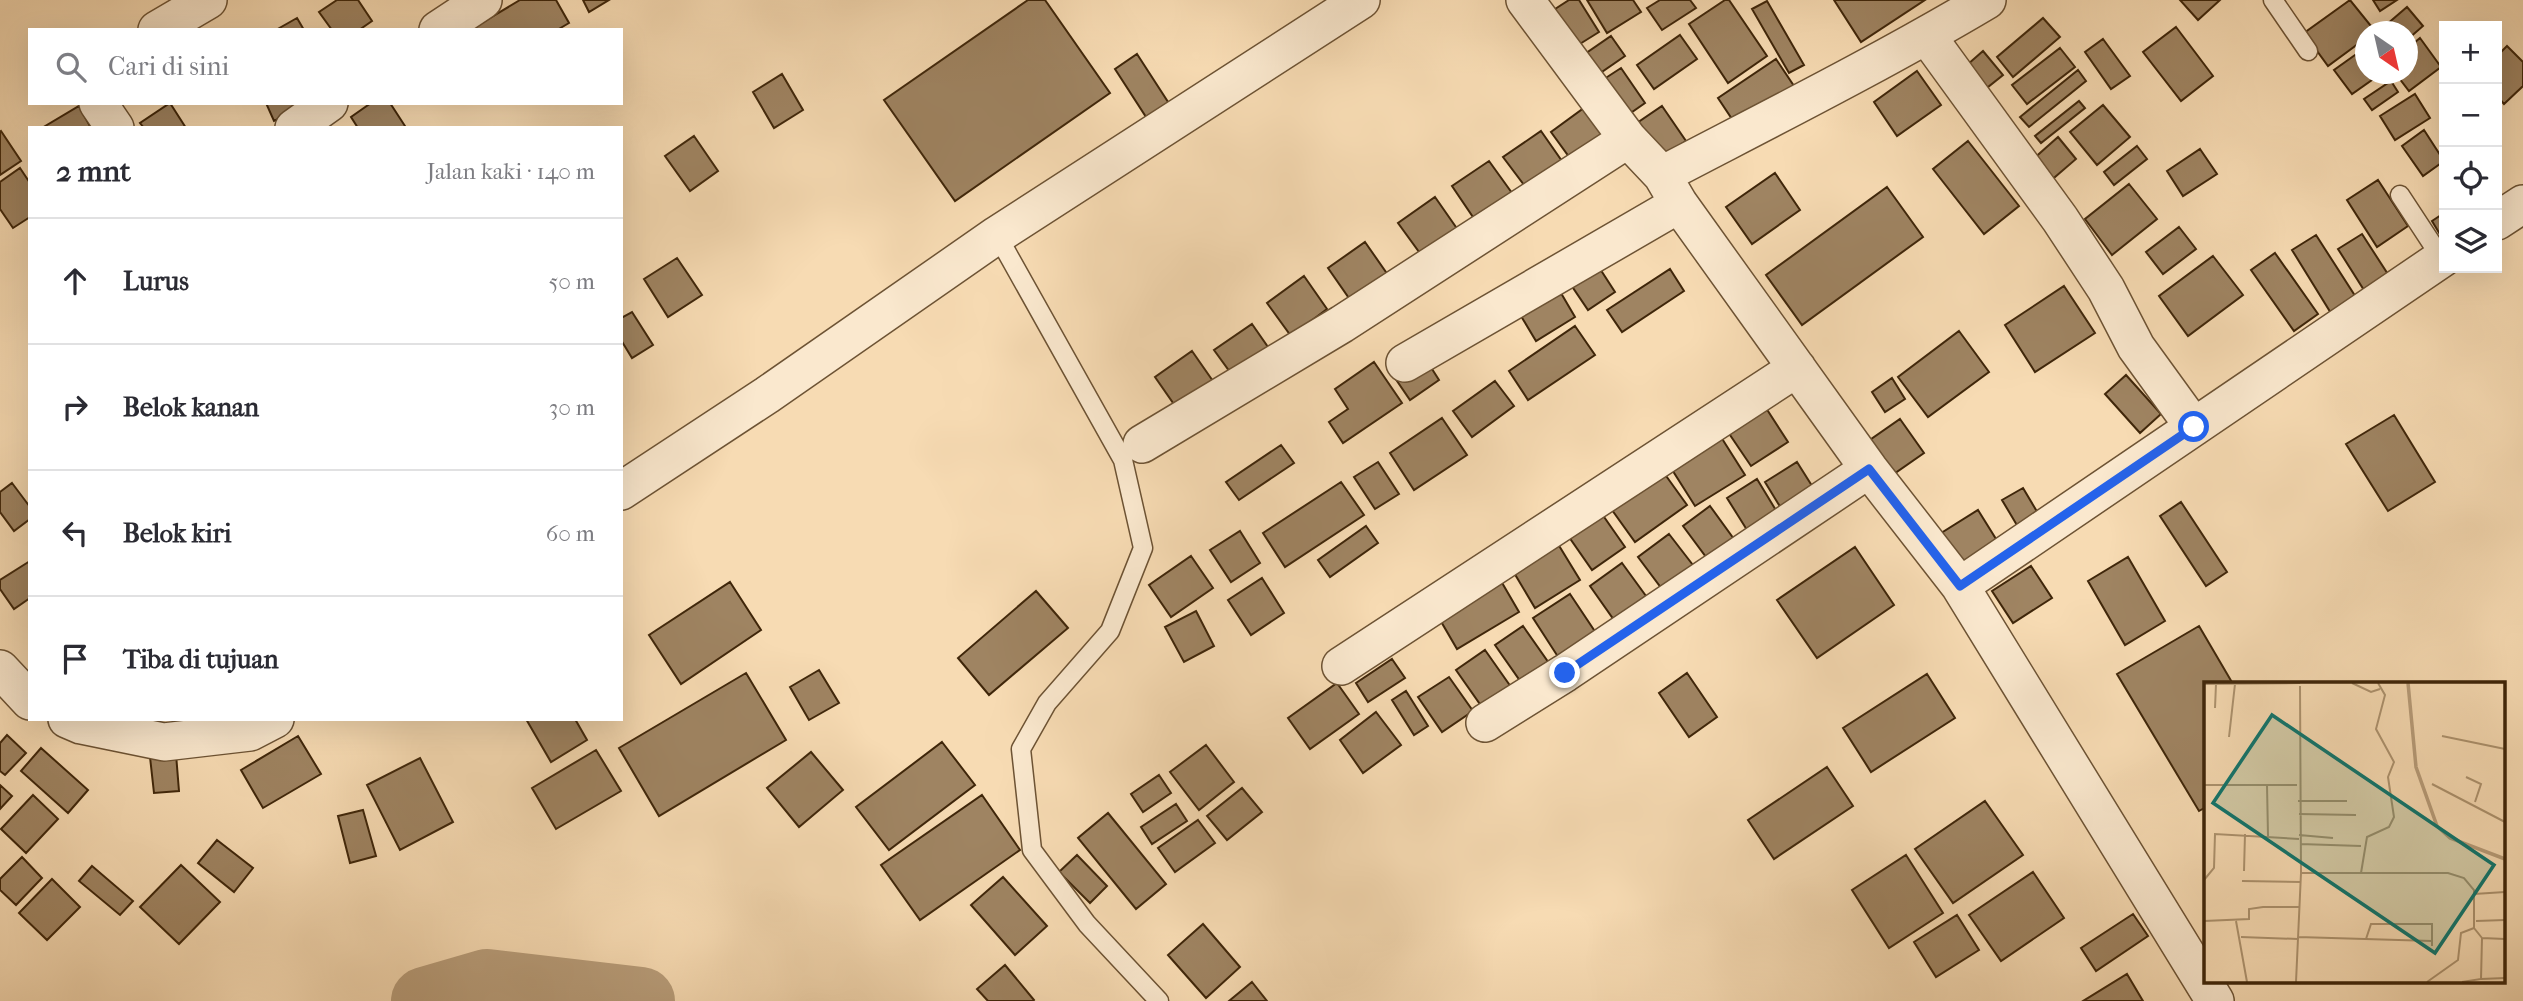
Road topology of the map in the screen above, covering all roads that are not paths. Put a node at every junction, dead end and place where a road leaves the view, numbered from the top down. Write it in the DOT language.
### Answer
graph roads {
  1 [pos="208,0"];
  2 [pos="483,0"];
  3 [pos="1361,0"];
  4 [pos="1525,0"];
  5 [pos="1987,0"];
  6 [pos="2273,0"];
  7 [pos="160,28"];
  8 [pos="441,28"];
  9 [pos="1927,36"];
  10 [pos="2308,51"];
  11 [pos="99,105"];
  12 [pos="326,105"];
  13 [pos="114,126"];
  14 [pos="297,126"];
  15 [pos="1628,139"];
  16 [pos="1670,189"];
  17 [pos="2400,195"];
  18 [pos="2523,204"];
  19 [pos="2502,218"];
  20 [pos="997,235"];
  21 [pos="2439,252"];
  22 [pos="2439,261"];
  23 [pos="1405,363"];
  24 [pos="1797,368"];
  25 [pos="2194,427"];
  26 [pos="1142,444"];
  27 [pos="1869,469"];
  28 [pos="623,490"];
  29 [pos="1960,586"];
  30 [pos="1341,666"];
  31 [pos="0,669"];
  32 [pos="28,699"];
  33 [pos="72,721"];
  34 [pos="271,721"];
  35 [pos="1485,723"];
  36 [pos="2204,983"];
  37 [pos="2205,984"];
  38 [pos="1159,1001"];
  39 [pos="2215,1001"];
  1 -- 7 [label="street"];
  2 -- 8 [label="street"];
  3 -- 20 [label="street"];
  4 -- 15 [label="street"];
  5 -- 9 [label="street"];
  6 -- 10 [label="lane"];
  9 -- 16 [label="street"];
  9 -- 25 [label="street"];
  11 -- 13 [label="street"];
  12 -- 14 [label="street"];
  15 -- 16 [label="street"];
  15 -- 26 [label="street"];
  16 -- 23 [label="street"];
  16 -- 24 [label="street"];
  17 -- 21 [label="lane"];
  18 -- 19 [label="street"];
  20 -- 28 [label="street"];
  20 -- 38 [label="lane"];
  22 -- 25 [label="street"];
  24 -- 27 [label="street"];
  24 -- 30 [label="street"];
  25 -- 29 [label="street"];
  27 -- 29 [label="street"];
  27 -- 35 [label="street"];
  29 -- 36 [label="street"];
  31 -- 32 [label="street"];
  33 -- 34 [label="street"];
  37 -- 39 [label="street"];
}
